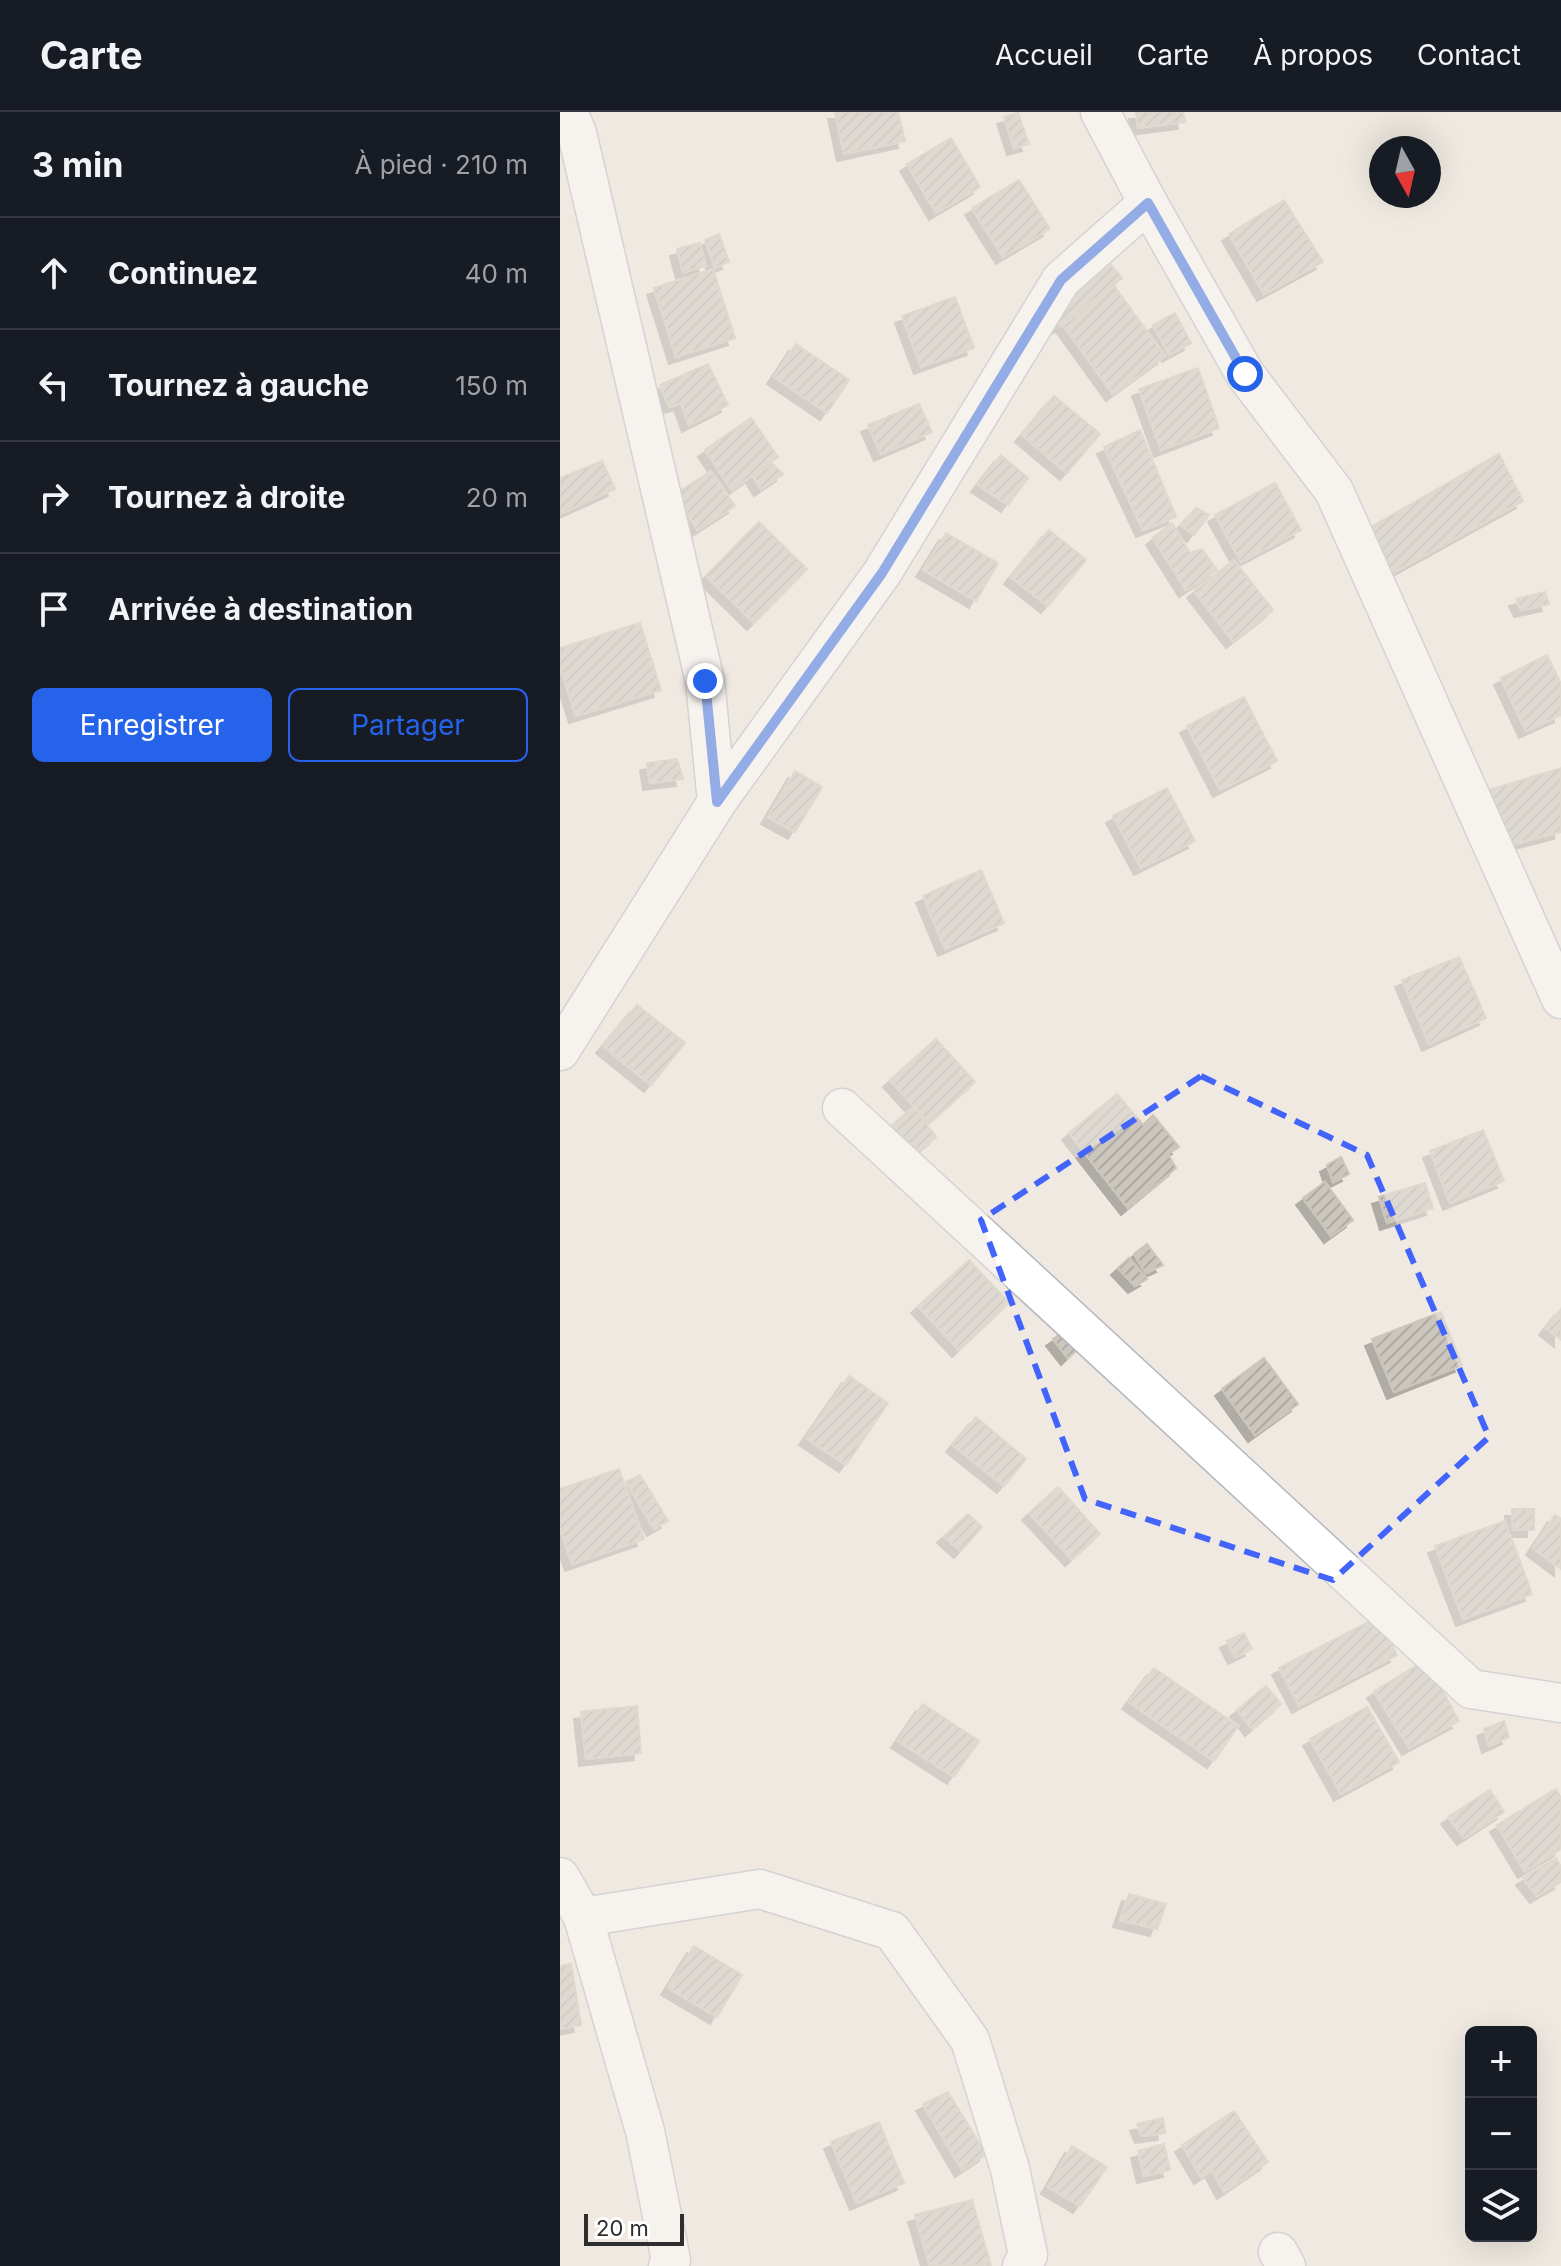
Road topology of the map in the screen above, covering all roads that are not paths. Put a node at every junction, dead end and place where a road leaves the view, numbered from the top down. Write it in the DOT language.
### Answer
graph roads {
  1 [pos="568,112"];
  2 [pos="1100,112"];
  3 [pos="1148,203"];
  4 [pos="717,802"];
  5 [pos="1561,999"];
  6 [pos="560,1051"];
  7 [pos="842,1108"];
  8 [pos="1561,1703"];
  9 [pos="560,1877"];
  10 [pos="583,1917"];
  11 [pos="1028,2262"];
  12 [pos="671,2264"];
  1 -- 4 [label="street"];
  2 -- 3 [label="street"];
  3 -- 4 [label="street"];
  3 -- 5 [label="street"];
  4 -- 6 [label="street"];
  7 -- 8 [label="street"];
  9 -- 10 [label="street"];
  10 -- 11 [label="street"];
  10 -- 12 [label="street"];
}
